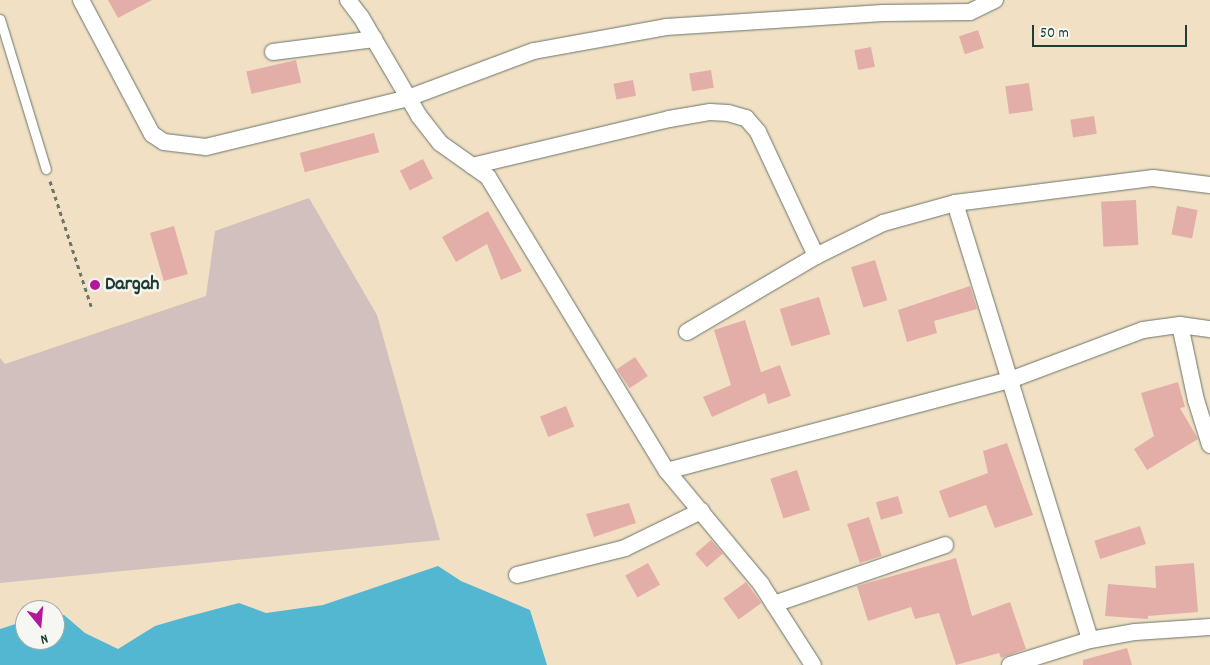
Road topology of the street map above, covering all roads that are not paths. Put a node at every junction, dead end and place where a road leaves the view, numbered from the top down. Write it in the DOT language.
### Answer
graph roads {
  1 [pos="81,0"];
  2 [pos="348,0"];
  3 [pos="995,0"];
  4 [pos="0,18"];
  5 [pos="374,39"];
  6 [pos="273,52"];
  7 [pos="408,98"];
  8 [pos="472,166"];
  9 [pos="46,169"];
  10 [pos="1210,185"];
  11 [pos="955,203"];
  12 [pos="816,256"];
  13 [pos="1180,325"];
  14 [pos="1210,329"];
  15 [pos="687,332"];
  16 [pos="1010,380"];
  17 [pos="1210,445"];
  18 [pos="667,470"];
  19 [pos="700,511"];
  20 [pos="945,546"];
  21 [pos="517,575"];
  22 [pos="774,604"];
  23 [pos="1210,627"];
  24 [pos="1090,640"];
  25 [pos="813,665"];
  26 [pos="1010,665"];
  1 -- 7 [label="street"];
  2 -- 5 [label="street"];
  3 -- 7 [label="street"];
  4 -- 9 [label="lane"];
  5 -- 6 [label="street"];
  5 -- 7 [label="street"];
  7 -- 8 [label="street"];
  8 -- 12 [label="street"];
  8 -- 18 [label="street"];
  10 -- 11 [label="street"];
  11 -- 12 [label="street"];
  11 -- 16 [label="street"];
  12 -- 15 [label="street"];
  13 -- 14 [label="street"];
  13 -- 16 [label="street"];
  13 -- 17 [label="street"];
  16 -- 18 [label="street"];
  16 -- 24 [label="street"];
  18 -- 19 [label="street"];
  19 -- 21 [label="street"];
  19 -- 22 [label="street"];
  20 -- 22 [label="street"];
  22 -- 25 [label="street"];
  23 -- 24 [label="street"];
  24 -- 26 [label="street"];
}
